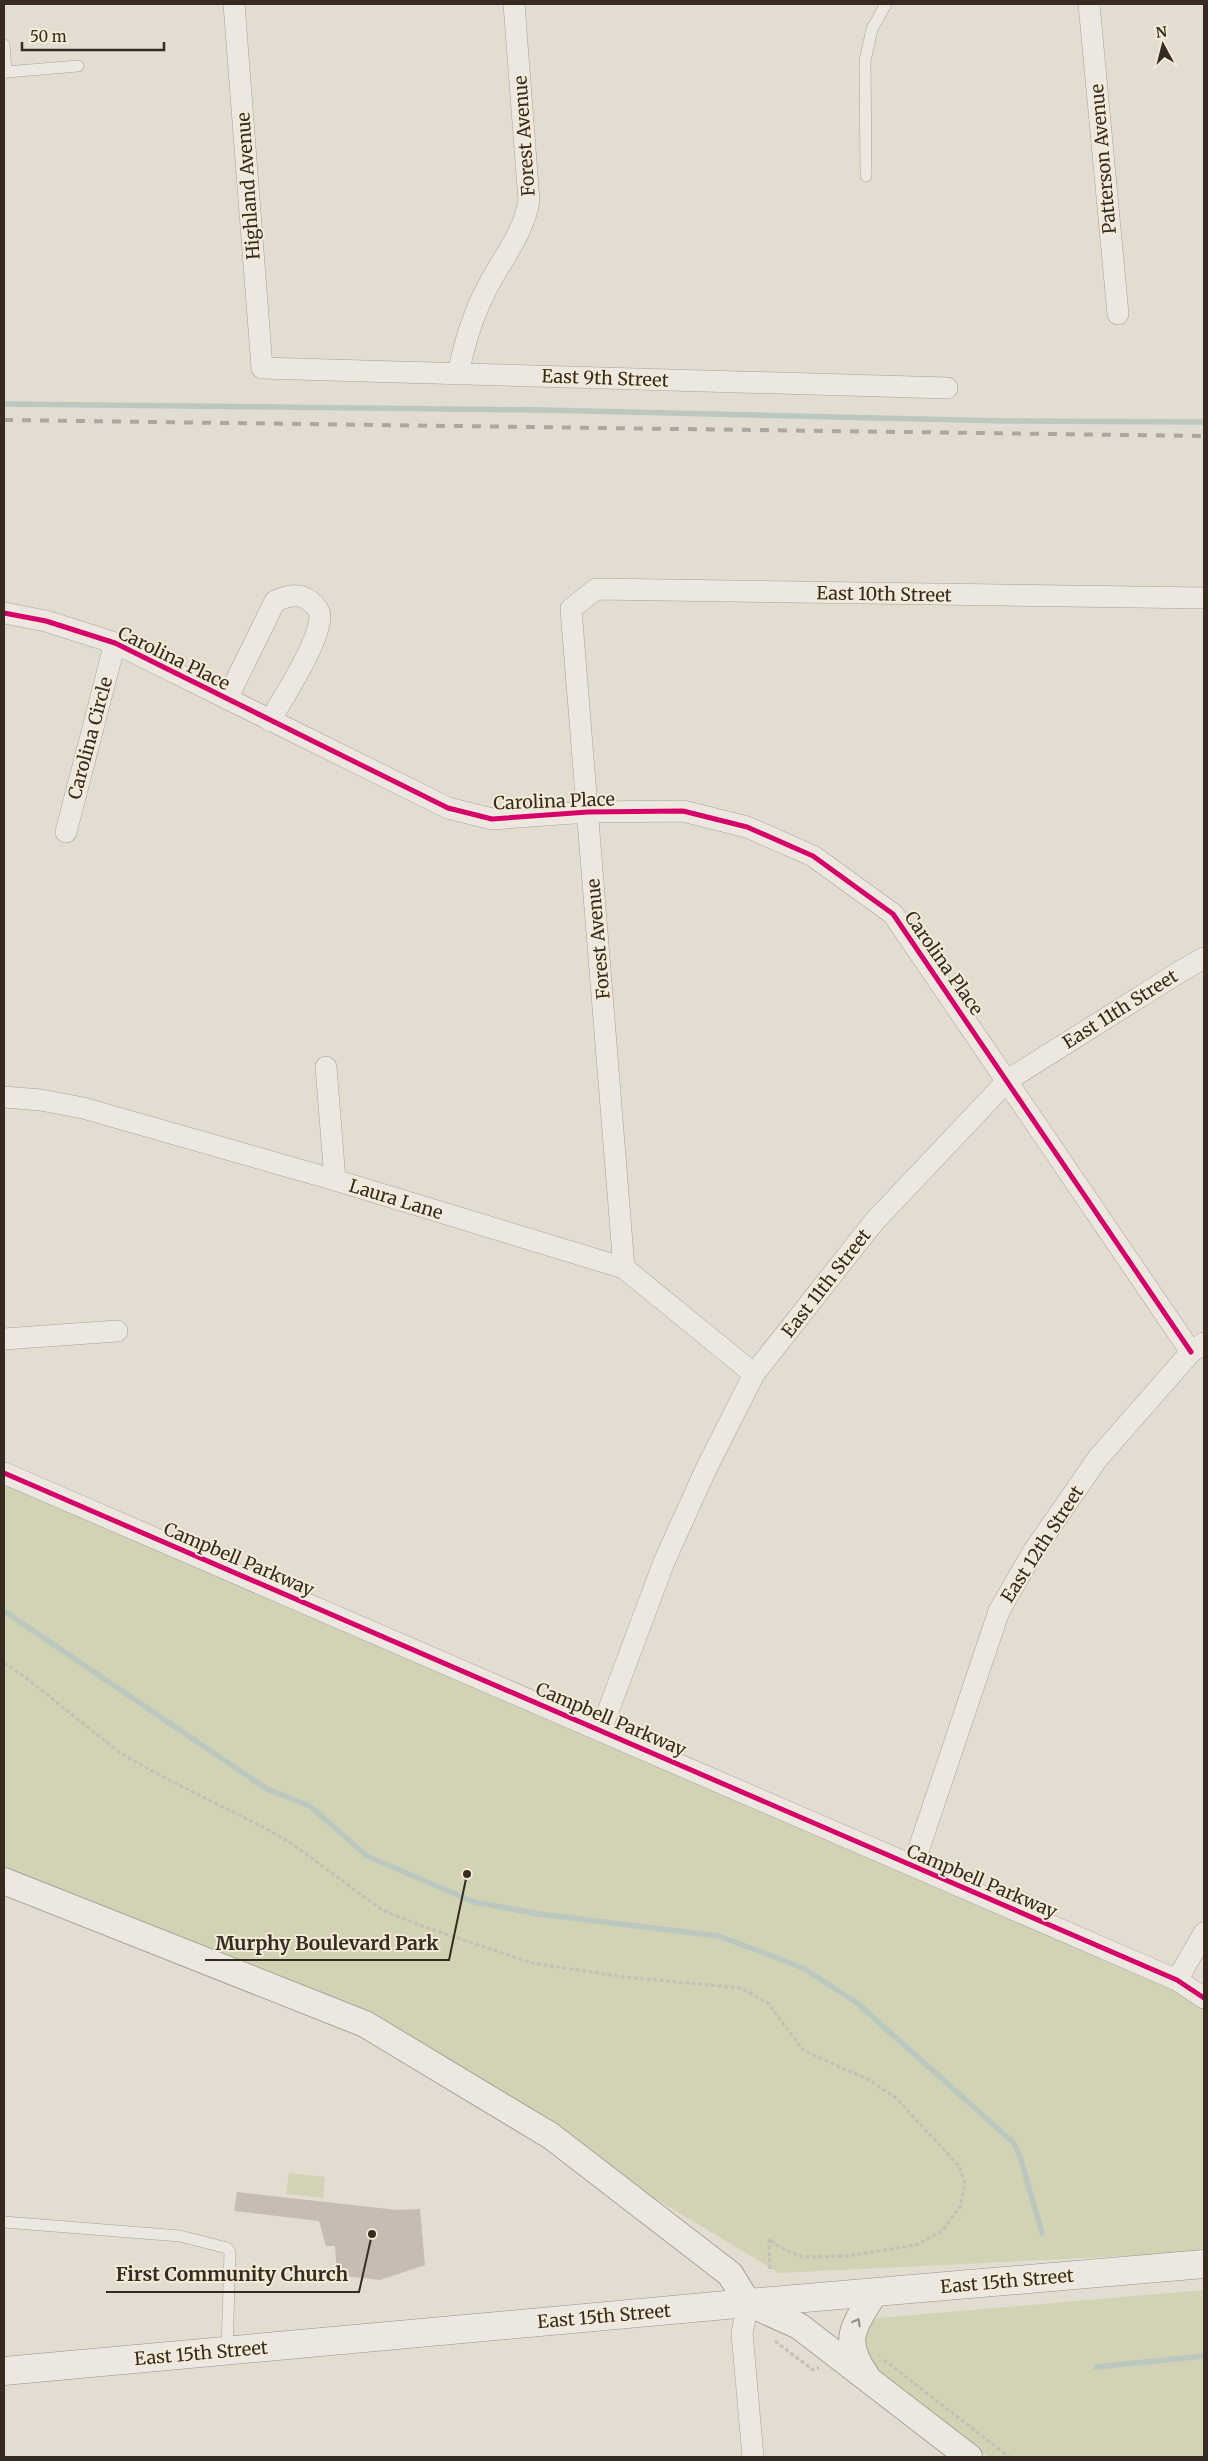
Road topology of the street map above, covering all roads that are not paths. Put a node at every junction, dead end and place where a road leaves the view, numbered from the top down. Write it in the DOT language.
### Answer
graph roads {
  1 [pos="234,4"];
  2 [pos="514,4"];
  3 [pos="886,4"];
  4 [pos="1089,4"];
  5 [pos="4,45"];
  6 [pos="78,66"];
  7 [pos="5,73"];
  8 [pos="866,176"];
  9 [pos="1118,314"];
  10 [pos="262,368"];
  11 [pos="458,374"];
  12 [pos="947,388"];
  13 [pos="1204,598"];
  14 [pos="571,610"];
  15 [pos="4,613"];
  16 [pos="115,643"];
  17 [pos="227,699"];
  18 [pos="270,721"];
  19 [pos="588,812"];
  20 [pos="66,832"];
  21 [pos="1204,958"];
  22 [pos="326,1067"];
  23 [pos="1008,1080"];
  24 [pos="4,1097"];
  25 [pos="335,1180"];
  26 [pos="624,1268"];
  27 [pos="117,1331"];
  28 [pos="4,1339"];
  29 [pos="1198,1348"];
  30 [pos="754,1374"];
  31 [pos="4,1473"];
  32 [pos="602,1730"];
  33 [pos="913,1866"];
  34 [pos="4,1881"];
  35 [pos="1204,1933"];
  36 [pos="1177,1980"];
  37 [pos="1204,1998"];
  38 [pos="4,2222"];
  39 [pos="1204,2264"];
  40 [pos="875,2292"];
  41 [pos="748,2303"];
  42 [pos="227,2351"];
  43 [pos="4,2371"];
  44 [pos="871,2381"];
  45 [pos="753,2457"];
  46 [pos="969,2457"];
  1 -- 10 [label="street, Highland Avenue"];
  2 -- 11 [label="street, Forest Avenue"];
  3 -- 8 [label="lane"];
  4 -- 9 [label="street, Patterson Avenue"];
  5 -- 7 [label="lane"];
  6 -- 7 [label="lane"];
  10 -- 11 [label="street, East 9th Street"];
  11 -- 12 [label="street, East 9th Street"];
  13 -- 14 [label="street, East 10th Street"];
  14 -- 19 [label="street, Forest Avenue"];
  15 -- 16 [label="street, Carolina Place"];
  16 -- 17 [label="street, Carolina Place"];
  16 -- 20 [label="street, Carolina Circle"];
  17 -- 18 [label="street, Carolina Place"];
  17 -- 18 [label="street, Carolina Place"];
  18 -- 19 [label="street, Carolina Place"];
  19 -- 23 [label="street, Carolina Place"];
  19 -- 26 [label="street, Forest Avenue"];
  21 -- 23 [label="street, East 11th Street"];
  22 -- 25 [label="street"];
  23 -- 29 [label="street, Carolina Place"];
  23 -- 30 [label="street, East 11th Street"];
  24 -- 25 [label="street, Laura Lane"];
  25 -- 26 [label="street, Laura Lane"];
  26 -- 30 [label="street, Laura Lane"];
  27 -- 28 [label="street"];
  29 -- 33 [label="street, East 12th Street"];
  30 -- 32 [label="street, East 11th Street"];
  31 -- 32 [label="street, Campbell Parkway"];
  32 -- 33 [label="street, Campbell Parkway"];
  33 -- 36 [label="street, Campbell Parkway"];
  34 -- 41 [label="street"];
  35 -- 36 [label="street"];
  36 -- 37 [label="street, Campbell Parkway"];
  38 -- 42 [label="lane"];
  39 -- 40 [label="main road, East 15th Street"];
  40 -- 41 [label="main road, East 15th Street"];
  44 -- 40 [label="street, one-way"];
  41 -- 42 [label="main road, East 15th Street"];
  41 -- 44 [label="street"];
  41 -- 45 [label="street"];
  42 -- 43 [label="main road, East 15th Street"];
  44 -- 46 [label="street"];
}
